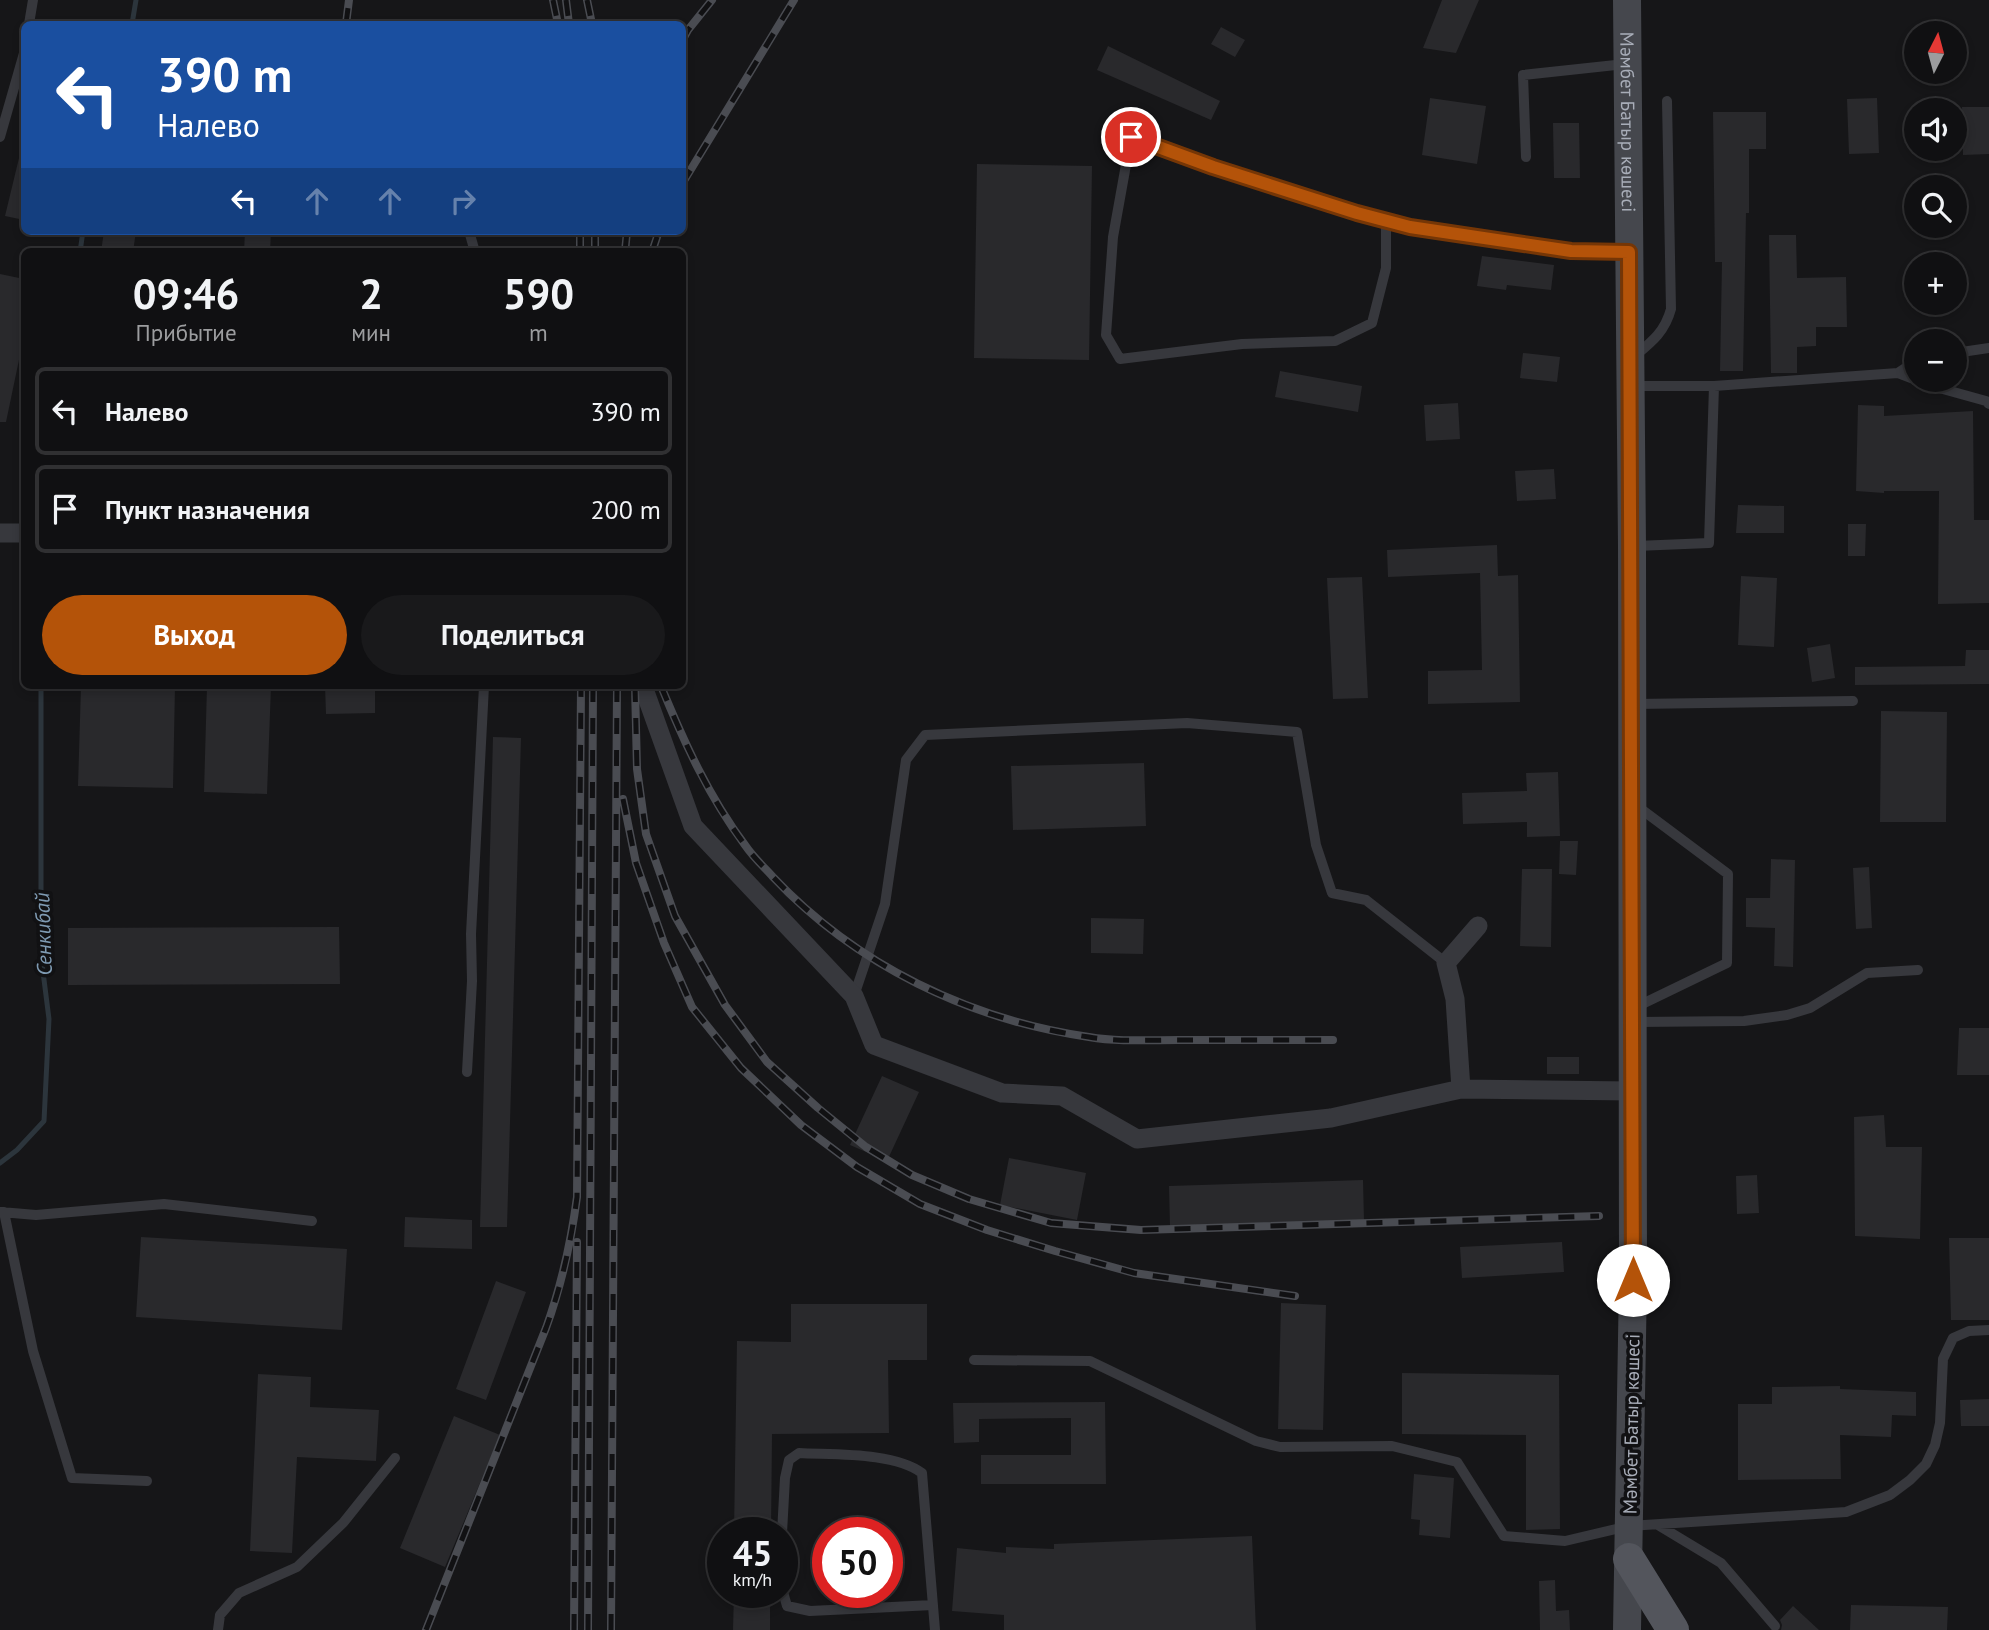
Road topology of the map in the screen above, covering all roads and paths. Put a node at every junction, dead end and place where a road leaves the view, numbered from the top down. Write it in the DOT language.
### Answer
graph roads {
  1 [pos="33,0"];
  2 [pos="1627,0"];
  3 [pos="30,21"];
  4 [pos="1628,63"];
  5 [pos="21,64"];
  6 [pos="1667,101"];
  7 [pos="0,137"];
  8 [pos="1525,157"];
  9 [pos="1386,220"];
  10 [pos="1629,252"];
  11 [pos="1989,348"];
  12 [pos="1967,351"];
  13 [pos="1904,369"];
  14 [pos="1630,373"];
  15 [pos="1898,373"];
  16 [pos="1714,386"];
  17 [pos="1989,404"];
  18 [pos="0,533"];
  19 [pos="21,533"];
  20 [pos="1632,546"];
  21 [pos="484,689"];
  22 [pos="644,689"];
  23 [pos="1853,701"];
  24 [pos="1631,704"];
  25 [pos="1631,802"];
  26 [pos="1478,926"];
  27 [pos="1446,963"];
  28 [pos="1918,970"];
  29 [pos="854,996"];
  30 [pos="1632,1016"];
  31 [pos="467,1072"];
  32 [pos="1461,1089"];
  33 [pos="1632,1091"];
  34 [pos="2,1212"];
  35 [pos="312,1221"];
  36 [pos="1989,1330"];
  37 [pos="974,1360"];
  38 [pos="395,1458"];
  39 [pos="147,1481"];
  40 [pos="783,1517"];
  41 [pos="1658,1525"];
  42 [pos="1629,1526"];
  43 [pos="1629,1559"];
  44 [pos="933,1605"];
  45 [pos="796,1608"];
  46 [pos="1775,1626"];
  47 [pos="218,1630"];
  48 [pos="935,1630"];
  49 [pos="1627,1630"];
  50 [pos="1673,1630"];
  1 -- 3 [label="lane"];
  2 -- 4 [label="main road, Мәмбет Батыр көшесі"];
  4 -- 8 [label="lane"];
  4 -- 10 [label="main road, Мәмбет Батыр көшесі"];
  5 -- 7 [label="lane"];
  6 -- 14 [label="lane"];
  9 -- 9 [label="lane"];
  9 -- 10 [label="lane"];
  10 -- 14 [label="main road, Мәмбет Батыр көшесі"];
  11 -- 12 [label="lane"];
  13 -- 15 [label="lane"];
  14 -- 16 [label="lane"];
  14 -- 20 [label="main road, Мәмбет Батыр көшесі"];
  15 -- 16 [label="lane"];
  15 -- 17 [label="lane"];
  16 -- 20 [label="lane"];
  18 -- 19 [label="street"];
  20 -- 24 [label="main road, Мәмбет Батыр көшесі"];
  21 -- 31 [label="lane"];
  22 -- 29 [label="street"];
  23 -- 24 [label="lane"];
  24 -- 25 [label="main road, Мәмбет Батыр көшесі"];
  25 -- 30 [label="main road, Мәмбет Батыр көшесі"];
  25 -- 30 [label="lane"];
  26 -- 27 [label="street"];
  27 -- 29 [label="lane"];
  27 -- 32 [label="street"];
  28 -- 30 [label="lane"];
  29 -- 32 [label="street"];
  30 -- 33 [label="main road, Мәмбет Батыр көшесі"];
  32 -- 33 [label="street"];
  33 -- 42 [label="main road, Мәмбет Батыр көшесі"];
  34 -- 35 [label="lane"];
  34 -- 39 [label="lane"];
  36 -- 41 [label="lane"];
  37 -- 42 [label="lane"];
  38 -- 47 [label="lane"];
  40 -- 44 [label="lane"];
  41 -- 42 [label="lane"];
  41 -- 46 [label="lane"];
  42 -- 43 [label="main road, Мәмбет Батыр көшесі"];
  43 -- 49 [label="main road, Мәмбет Батыр көшесі"];
  43 -- 50 [label="main road"];
  44 -- 45 [label="lane"];
  44 -- 48 [label="lane"];
}
